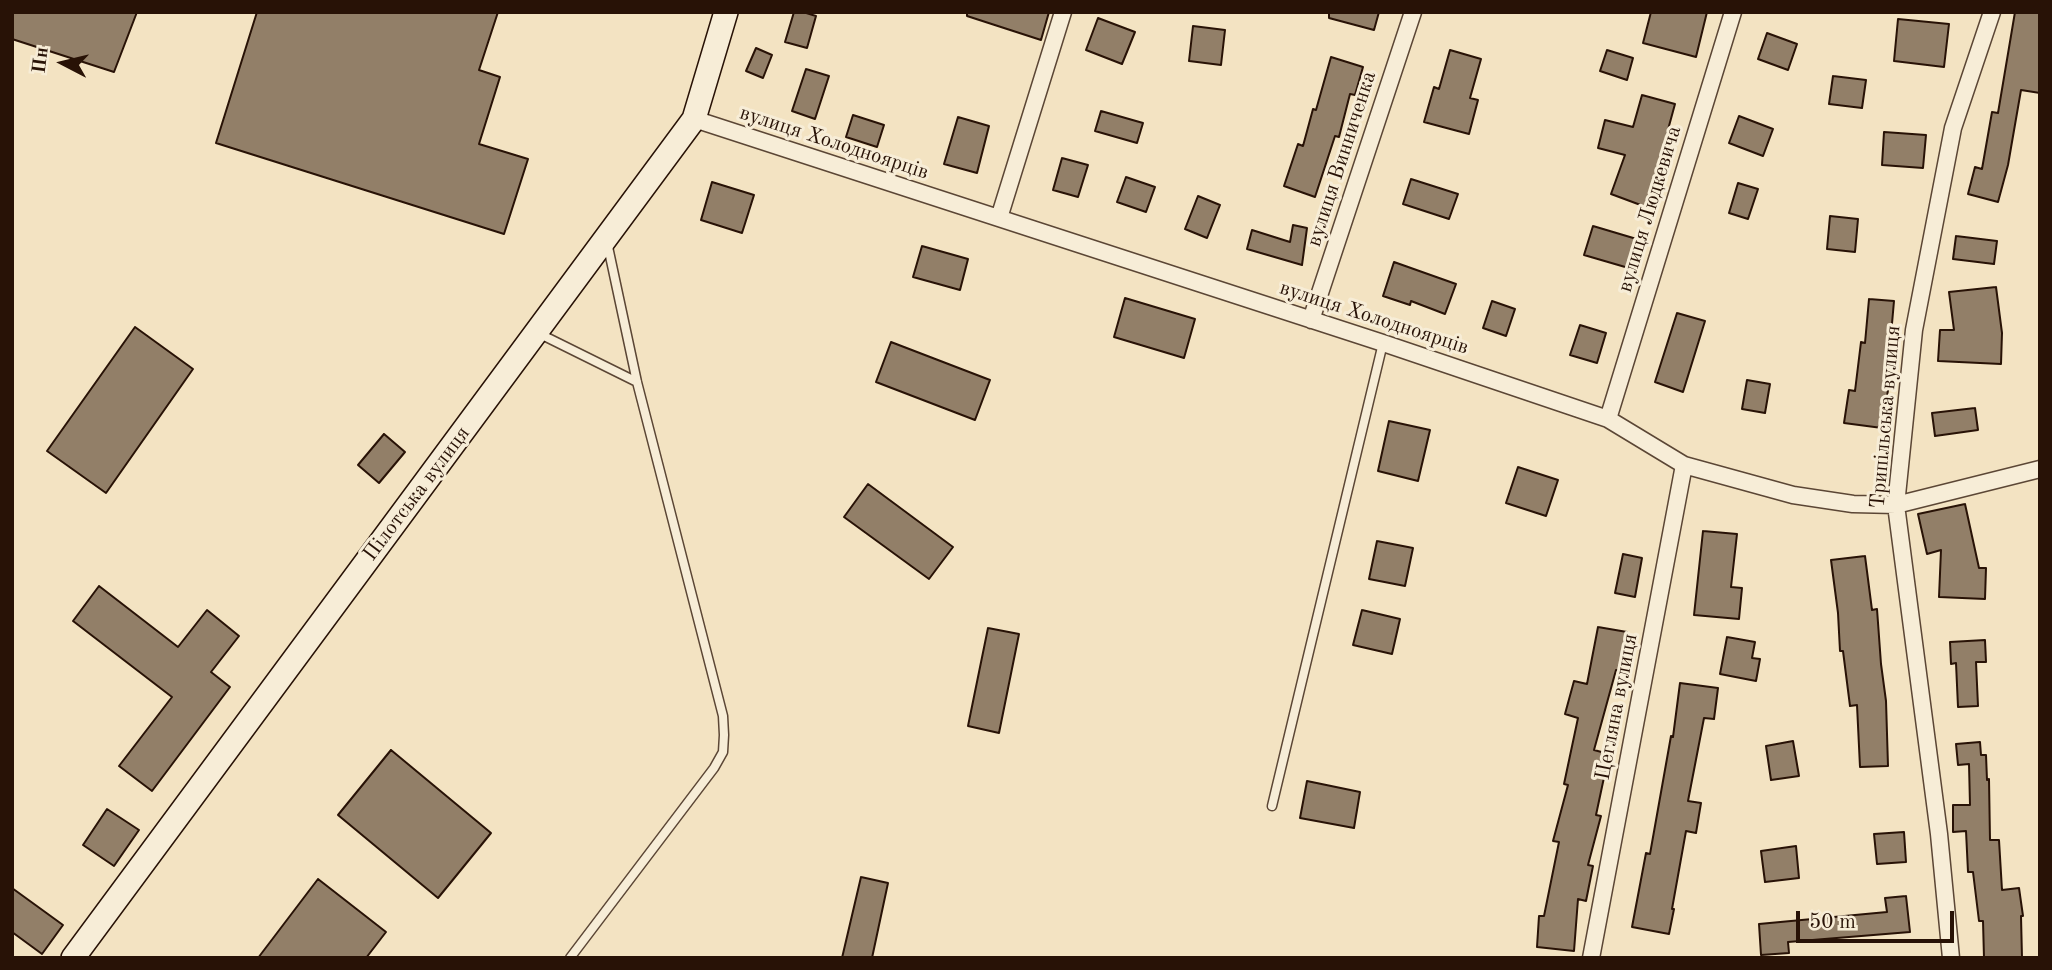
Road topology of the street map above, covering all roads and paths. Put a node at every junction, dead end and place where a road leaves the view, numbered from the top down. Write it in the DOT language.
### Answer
graph roads {
  1 [pos="726,12"];
  2 [pos="1063,12"];
  3 [pos="1412,12"];
  4 [pos="1733,12"];
  5 [pos="1992,12"];
  6 [pos="694,119"];
  7 [pos="999,218"];
  8 [pos="607,238"];
  9 [pos="1311,320"];
  10 [pos="536,332"];
  11 [pos="1383,343"];
  12 [pos="637,382"];
  13 [pos="1608,419"];
  14 [pos="1684,464"];
  15 [pos="2040,469"];
  16 [pos="1896,505"];
  17 [pos="1272,806"];
  18 [pos="73,958"];
  19 [pos="570,958"];
  20 [pos="1591,958"];
  21 [pos="1951,958"];
  1 -- 6 [label="street, Пілотська вулиця"];
  2 -- 7 [label="street"];
  3 -- 9 [label="street, вулиця Винниченка"];
  4 -- 13 [label="street, вулиця Людкевича"];
  5 -- 16 [label="street, Трипільська вулиця"];
  6 -- 7 [label="street, вулиця Холодноярців"];
  6 -- 8 [label="street, Пілотська вулиця"];
  7 -- 9 [label="street, вулиця Холодноярців"];
  8 -- 10 [label="street, Пілотська вулиця"];
  8 -- 12 [label="lane"];
  9 -- 11 [label="street, вулиця Холодноярців"];
  10 -- 12 [label="lane"];
  10 -- 18 [label="street, Пілотська вулиця"];
  11 -- 13 [label="street, вулиця Холодноярців"];
  11 -- 17 [label="lane"];
  12 -- 19 [label="lane"];
  13 -- 14 [label="street, вулиця Холодноярців"];
  14 -- 16 [label="street, вулиця Холодноярців"];
  14 -- 20 [label="street, Цегляна вулиця"];
  15 -- 16 [label="street, вулиця Холодноярців"];
  16 -- 21 [label="street, Трипільська вулиця"];
}
